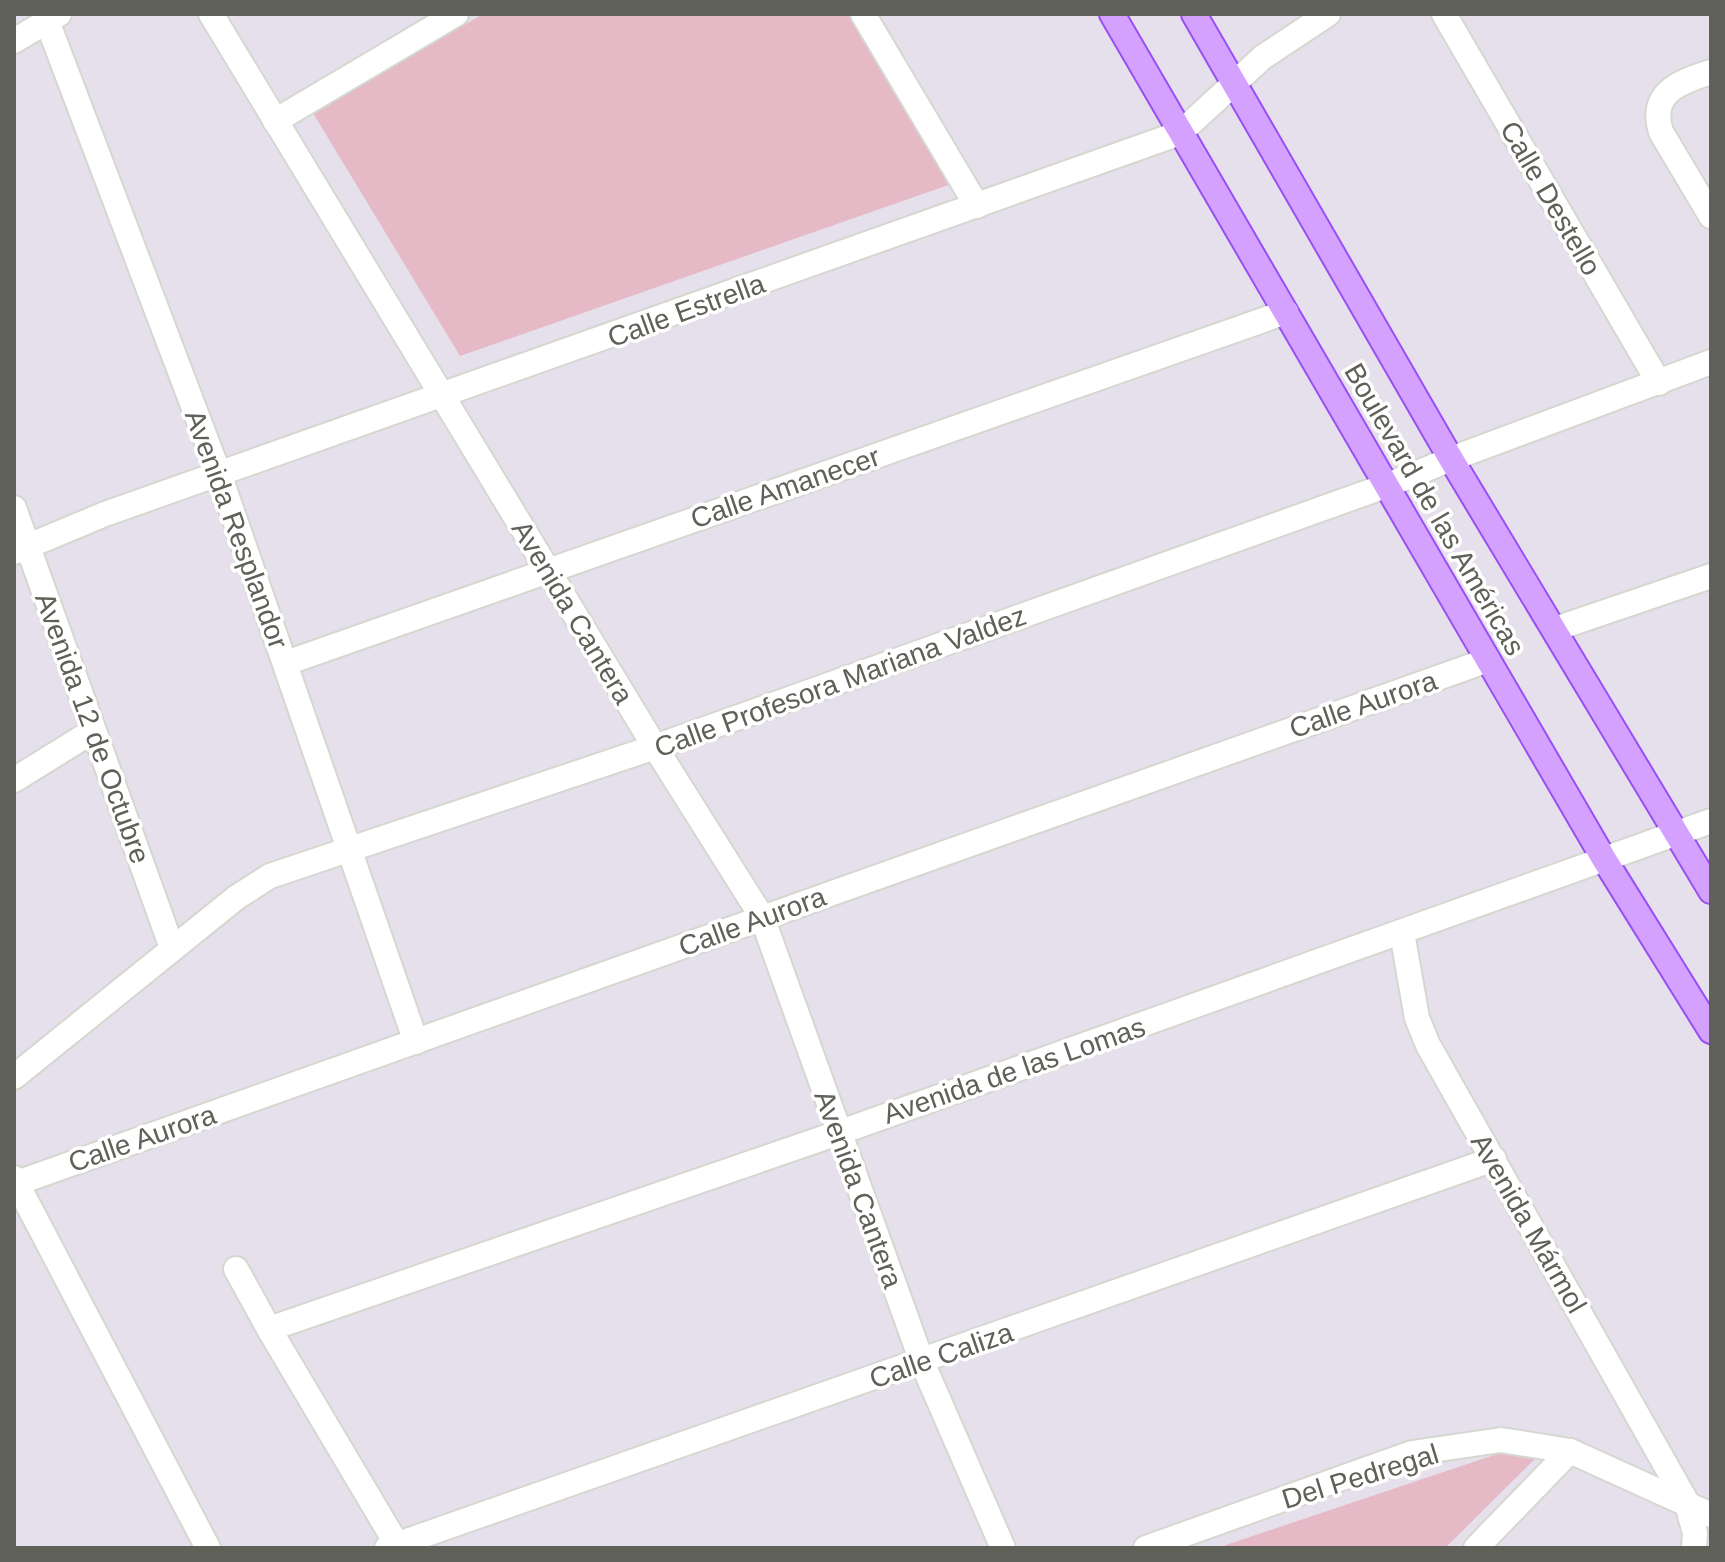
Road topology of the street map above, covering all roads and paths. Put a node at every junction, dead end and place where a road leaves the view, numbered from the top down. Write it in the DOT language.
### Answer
graph roads {
  1 [pos="211,14"];
  2 [pos="456,14"];
  3 [pos="863,14"];
  4 [pos="1112,14"];
  5 [pos="1194,14"];
  6 [pos="1328,14"];
  7 [pos="1444,14"];
  8 [pos="53,18"];
  9 [pos="14,41"];
  10 [pos="1711,72"];
  11 [pos="1235,85"];
  12 [pos="275,121"];
  13 [pos="1180,133"];
  14 [pos="977,206"];
  15 [pos="1711,216"];
  16 [pos="1286,312"];
  17 [pos="1711,362"];
  18 [pos="1659,383"];
  19 [pos="441,396"];
  20 [pos="1451,459"];
  21 [pos="219,474"];
  22 [pos="1388,485"];
  23 [pos="14,508"];
  24 [pos="21,548"];
  25 [pos="547,570"];
  26 [pos="1711,576"];
  27 [pos="1555,629"];
  28 [pos="1488,660"];
  29 [pos="286,663"];
  30 [pos="93,731"];
  31 [pos="655,747"];
  32 [pos="14,780"];
  33 [pos="1711,821"];
  34 [pos="1676,833"];
  35 [pos="350,850"];
  36 [pos="1604,859"];
  37 [pos="1711,891"];
  38 [pos="762,917"];
  39 [pos="1402,933"];
  40 [pos="172,948"];
  41 [pos="1711,1031"];
  42 [pos="416,1042"];
  43 [pos="14,1077"];
  44 [pos="838,1133"];
  45 [pos="1494,1159"];
  46 [pos="16,1180"];
  47 [pos="236,1269"];
  48 [pos="269,1329"];
  49 [pos="922,1362"];
  50 [pos="1570,1451"];
  51 [pos="1686,1501"];
  52 [pos="1711,1515"];
  53 [pos="394,1547"];
  54 [pos="208,1548"];
  55 [pos="1003,1548"];
  56 [pos="1146,1548"];
  57 [pos="1476,1548"];
  58 [pos="1694,1548"];
  1 -- 12 [label="street, Avenida Cantera"];
  2 -- 12 [label="street"];
  3 -- 14 [label="street"];
  4 -- 13 [label="main road, Boulevard de las Américas"];
  5 -- 11 [label="main road, Boulevard de las Américas"];
  6 -- 11 [label="street, Calle Estrella"];
  7 -- 18 [label="street, Calle Destello"];
  8 -- 9 [label="street"];
  8 -- 21 [label="street, Avenida Resplandor"];
  10 -- 15 [label="street"];
  11 -- 13 [label="street, Calle Estrella"];
  11 -- 20 [label="main road, Boulevard de las Américas"];
  12 -- 19 [label="street, Avenida Cantera"];
  13 -- 14 [label="street, Calle Estrella"];
  13 -- 16 [label="main road, Boulevard de las Américas"];
  14 -- 19 [label="street, Calle Estrella"];
  16 -- 22 [label="main road, Boulevard de las Américas"];
  16 -- 25 [label="street, Calle Amanecer"];
  17 -- 18 [label="street, Calle Profesora Mariana Valdez"];
  18 -- 20 [label="street, Calle Profesora Mariana Valdez"];
  19 -- 21 [label="street, Calle Estrella"];
  19 -- 25 [label="street, Avenida Cantera"];
  20 -- 22 [label="street, Calle Profesora Mariana Valdez"];
  20 -- 27 [label="main road, Boulevard de las Américas"];
  21 -- 24 [label="street, Calle Estrella"];
  21 -- 29 [label="street, Avenida Resplandor"];
  22 -- 28 [label="main road, Boulevard de las Américas"];
  22 -- 31 [label="street, Calle Profesora Mariana Valdez"];
  23 -- 24 [label="street, Avenida 12 de Octubre"];
  24 -- 30 [label="street, Avenida 12 de Octubre"];
  25 -- 29 [label="street, Calle Amanecer"];
  25 -- 31 [label="street, Avenida Cantera"];
  26 -- 27 [label="street"];
  27 -- 34 [label="main road, Boulevard de las Américas"];
  28 -- 36 [label="main road, Boulevard de las Américas"];
  28 -- 38 [label="street, Calle Aurora"];
  29 -- 35 [label="street, Avenida Resplandor"];
  30 -- 32 [label="street"];
  30 -- 40 [label="street, Avenida 12 de Octubre"];
  31 -- 35 [label="street, Calle Profesora Mariana Valdez"];
  31 -- 38 [label="street, Avenida Cantera"];
  33 -- 34 [label="street, Avenida de las Lomas"];
  34 -- 36 [label="street, Avenida de las Lomas"];
  34 -- 37 [label="main road, Boulevard de las Américas"];
  35 -- 40 [label="street, Calle Profesora Mariana Valdez"];
  35 -- 42 [label="street, Avenida Resplandor"];
  36 -- 39 [label="street, Avenida de las Lomas"];
  36 -- 41 [label="main road, Boulevard de las Américas"];
  38 -- 42 [label="street, Calle Aurora"];
  38 -- 44 [label="street, Avenida Cantera"];
  39 -- 44 [label="street, Avenida de las Lomas"];
  39 -- 45 [label="street, Avenida Mármol"];
  40 -- 43 [label="street, Calle Profesora Mariana Valdez"];
  42 -- 46 [label="street, Calle Aurora"];
  44 -- 48 [label="street, Avenida de las Lomas"];
  44 -- 49 [label="street, Avenida Cantera"];
  45 -- 49 [label="street, Calle Caliza"];
  45 -- 51 [label="street, Avenida Mármol"];
  46 -- 54 [label="street"];
  47 -- 48 [label="street"];
  48 -- 53 [label="street"];
  49 -- 53 [label="street, Calle Caliza"];
  49 -- 55 [label="street, Avenida Cantera"];
  50 -- 51 [label="street, Del Pedregal"];
  50 -- 56 [label="street, Del Pedregal"];
  50 -- 57 [label="street"];
  51 -- 52 [label="street, Del Pedregal"];
  51 -- 58 [label="street"];
}
